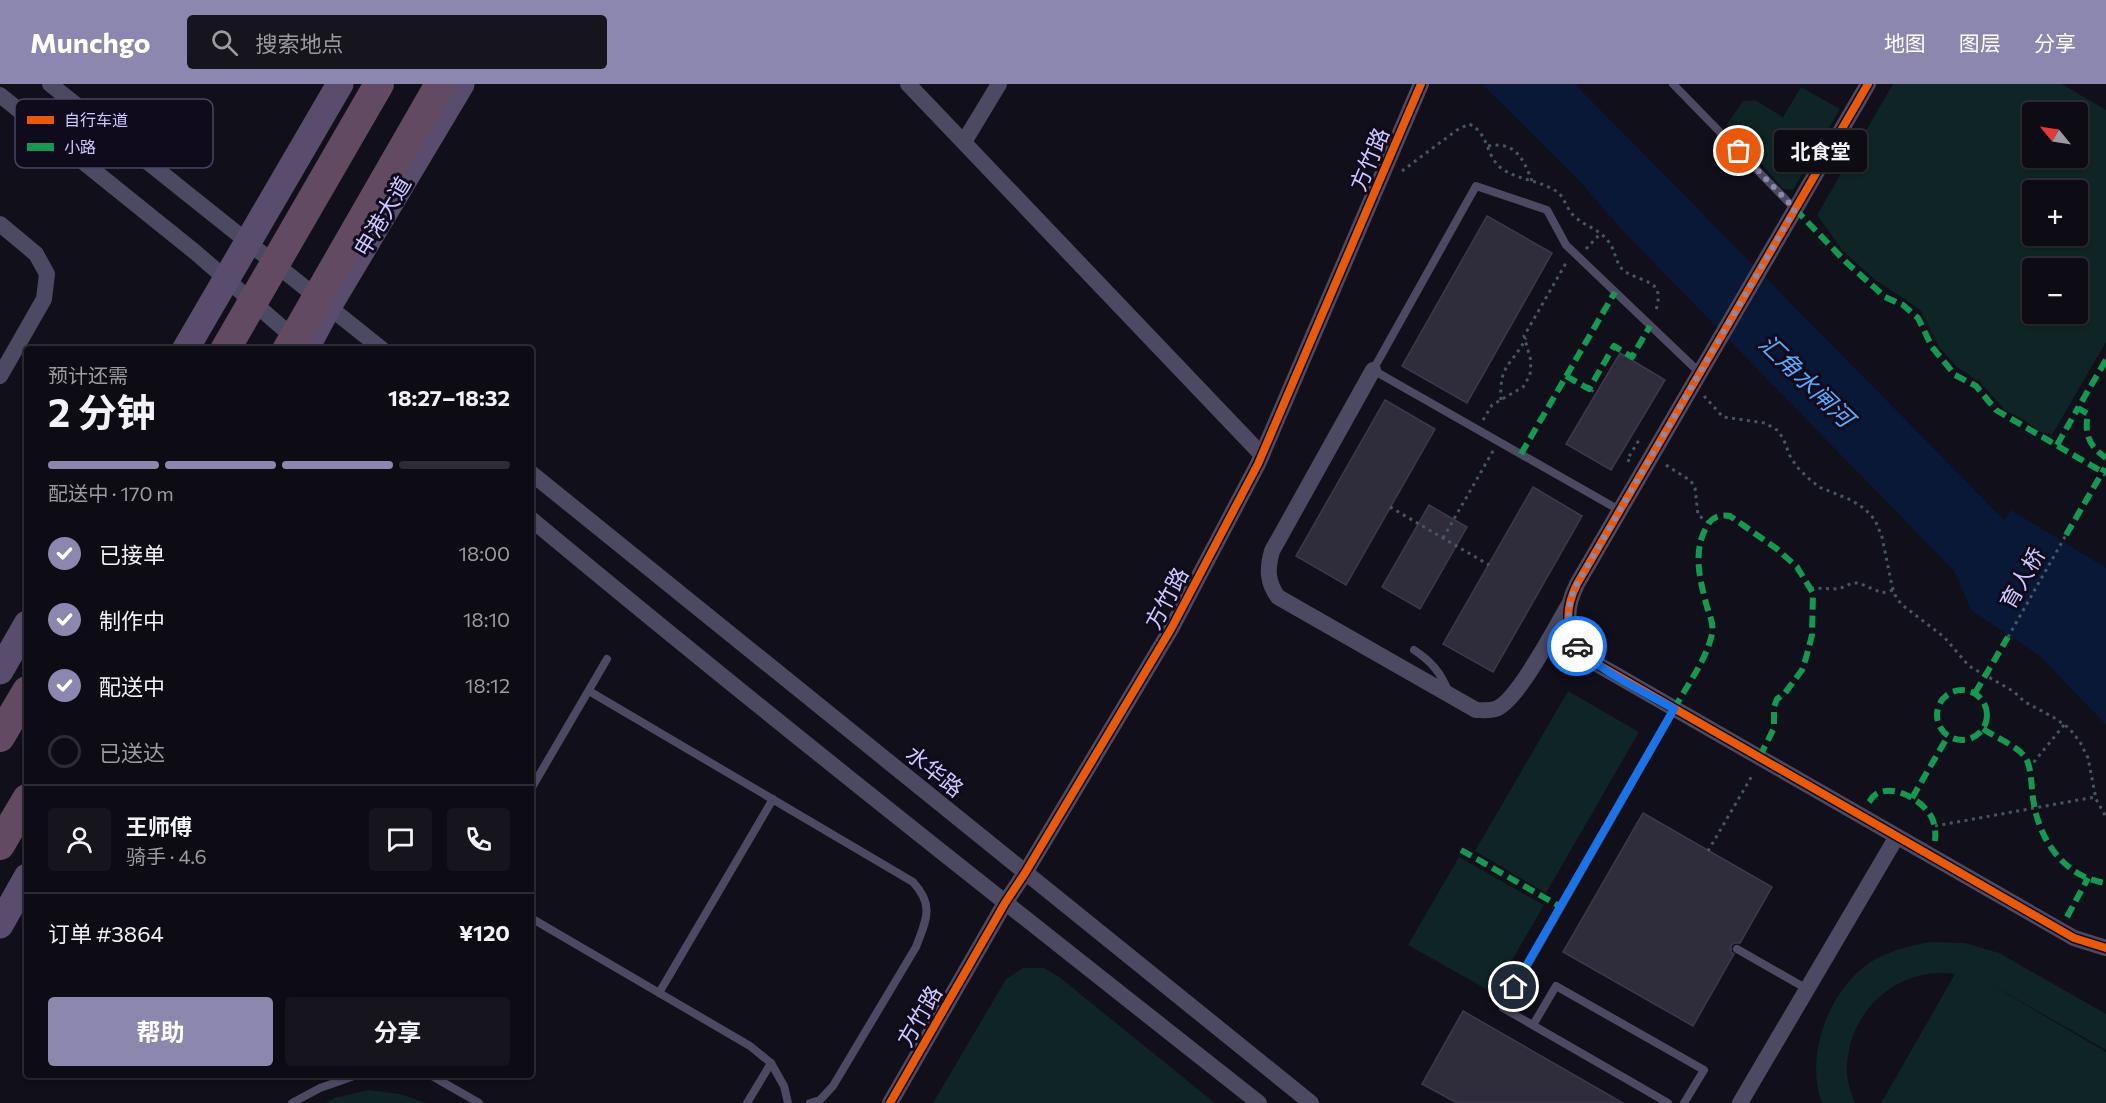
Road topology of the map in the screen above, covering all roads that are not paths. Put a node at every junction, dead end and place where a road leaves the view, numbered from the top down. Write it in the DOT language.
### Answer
graph roads {
  1 [pos="50,84"];
  2 [pos="340,84"];
  3 [pos="380,84"];
  4 [pos="440,84"];
  5 [pos="461,84"];
  6 [pos="908,84"];
  7 [pos="999,84"];
  8 [pos="1421,84"];
  9 [pos="1674,84"];
  10 [pos="1868,84"];
  11 [pos="0,95"];
  12 [pos="69,99"];
  13 [pos="15,107"];
  14 [pos="964,142"];
  15 [pos="90,168"];
  16 [pos="156,168"];
  17 [pos="1795,209"];
  18 [pos="0,224"];
  19 [pos="248,241"];
  20 [pos="226,279"];
  21 [pos="329,305"];
  22 [pos="187,346"];
  23 [pos="227,346"];
  24 [pos="298,346"];
  25 [pos="303,346"];
  26 [pos="303,346"];
  27 [pos="378,346"];
  28 [pos="1373,370"];
  29 [pos="0,376"];
  30 [pos="1696,378"];
  31 [pos="1262,455"];
  32 [pos="534,475"];
  33 [pos="1619,510"];
  34 [pos="534,522"];
  35 [pos="1568,606"];
  36 [pos="24,629"];
  37 [pos="1414,650"];
  38 [pos="607,659"];
  39 [pos="0,671"];
  40 [pos="588,691"];
  41 [pos="1449,695"];
  42 [pos="24,696"];
  43 [pos="1674,709"];
  44 [pos="0,737"];
  45 [pos="534,784"];
  46 [pos="773,799"];
  47 [pos="24,804"];
  48 [pos="1896,837"];
  49 [pos="0,845"];
  50 [pos="1025,873"];
  51 [pos="24,882"];
  52 [pos="1005,903"];
  53 [pos="534,920"];
  54 [pos="0,925"];
  55 [pos="2106,948"];
  56 [pos="1737,949"];
  57 [pos="1807,989"];
  58 [pos="660,993"];
  59 [pos="1533,1025"];
  60 [pos="771,1063"];
  61 [pos="348,1078"];
  62 [pos="435,1078"];
  63 [pos="292,1103"];
  64 [pos="479,1103"];
  65 [pos="747,1103"];
  66 [pos="788,1103"];
  67 [pos="810,1103"];
  68 [pos="890,1103"];
  69 [pos="1258,1103"];
  70 [pos="1311,1103"];
  71 [pos="1668,1103"];
  72 [pos="1684,1103"];
  73 [pos="1740,1103"];
  1 -- 12 [label="street"];
  2 -- 19 [label="main road"];
  3 -- 23 [label="highway"];
  4 -- 25 [label="highway"];
  5 -- 21 [label="main road, 申港大道"];
  6 -- 14 [label="street"];
  7 -- 14 [label="street"];
  8 -- 31 [label="street, 方竹路"];
  9 -- 17 [label="lane"];
  10 -- 17 [label="street"];
  11 -- 13 [label="street"];
  14 -- 31 [label="street"];
  15 -- 20 [label="street"];
  16 -- 19 [label="street"];
  17 -- 30 [label="street"];
  18 -- 29 [label="street"];
  19 -- 20 [label="main road"];
  19 -- 21 [label="street"];
  20 -- 22 [label="main road"];
  20 -- 24 [label="street"];
  21 -- 26 [label="main road, 申港大道"];
  21 -- 27 [label="street"];
  28 -- 30 [label="lane"];
  28 -- 33 [label="lane"];
  28 -- 41 [label="street"];
  30 -- 33 [label="street"];
  31 -- 50 [label="street, 方竹路"];
  32 -- 50 [label="street, 水华路"];
  33 -- 35 [label="street"];
  34 -- 52 [label="street"];
  35 -- 41 [label="street"];
  35 -- 43 [label="street"];
  36 -- 39 [label="main road"];
  37 -- 41 [label="lane"];
  38 -- 40 [label="lane"];
  40 -- 45 [label="lane"];
  40 -- 46 [label="lane"];
  42 -- 44 [label="highway"];
  43 -- 48 [label="street"];
  43 -- 59 [label="lane"];
  46 -- 58 [label="lane"];
  46 -- 67 [label="lane"];
  47 -- 49 [label="highway"];
  48 -- 55 [label="street"];
  48 -- 57 [label="street"];
  50 -- 52 [label="street, 方竹路"];
  50 -- 70 [label="street, 水华路"];
  51 -- 54 [label="main road"];
  52 -- 68 [label="street, 方竹路"];
  52 -- 69 [label="street"];
  53 -- 58 [label="lane"];
  56 -- 57 [label="lane"];
  57 -- 73 [label="street"];
  58 -- 60 [label="lane"];
  59 -- 71 [label="lane"];
  59 -- 72 [label="lane"];
  60 -- 65 [label="lane"];
  60 -- 66 [label="lane"];
  61 -- 63 [label="lane"];
  62 -- 64 [label="lane"];
}
